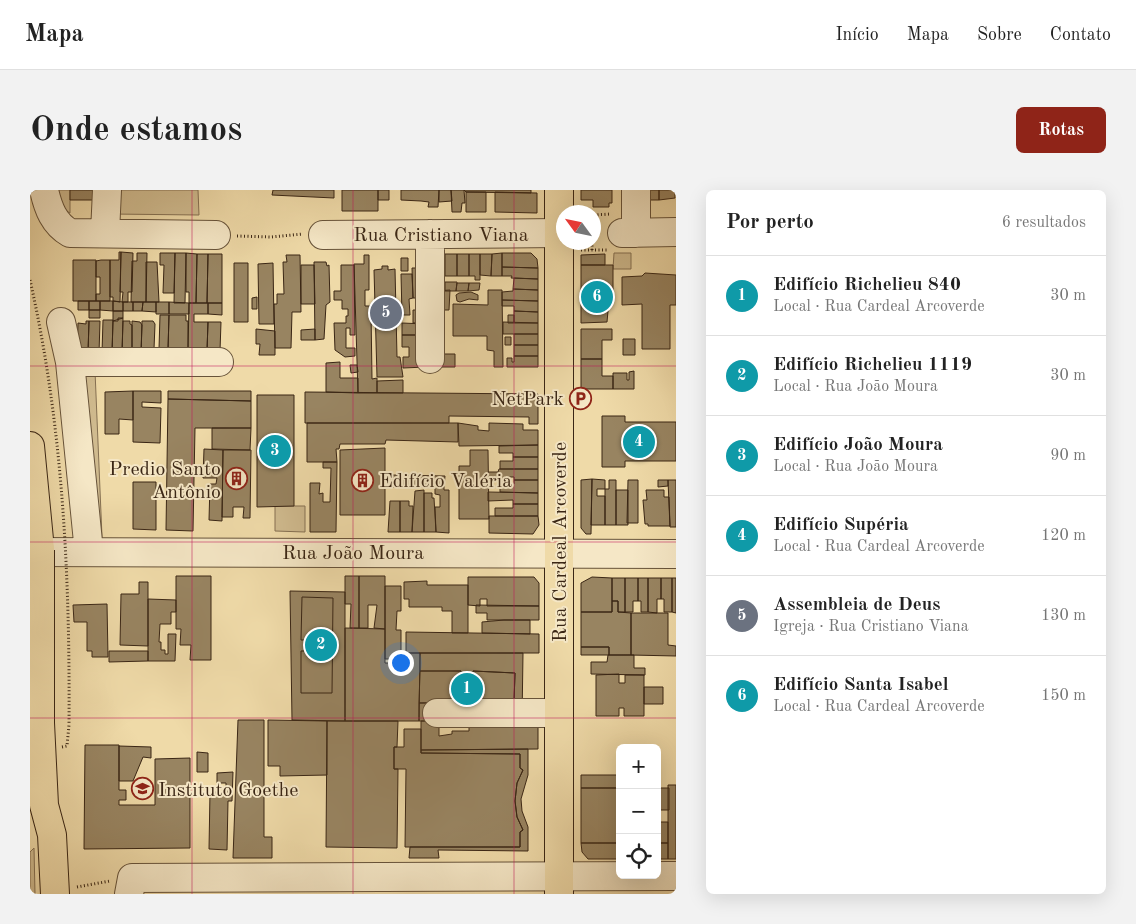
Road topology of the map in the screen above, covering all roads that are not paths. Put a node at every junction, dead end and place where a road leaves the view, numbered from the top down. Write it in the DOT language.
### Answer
graph roads {
  1 [pos="44,190"];
  2 [pos="107,190"];
  3 [pos="559,190"];
  4 [pos="636,190"];
  5 [pos="559,205"];
  6 [pos="676,232"];
  7 [pos="106,233"];
  8 [pos="430,234"];
  9 [pos="556,234"];
  10 [pos="216,235"];
  11 [pos="323,235"];
  12 [pos="559,250"];
  13 [pos="61,322"];
  14 [pos="430,359"];
  15 [pos="70,362"];
  16 [pos="219,362"];
  17 [pos="30,446"];
  18 [pos="30,552"];
  19 [pos="90,552"];
  20 [pos="560,553"];
  21 [pos="676,554"];
  22 [pos="437,713"];
  23 [pos="558,713"];
  24 [pos="44,805"];
  25 [pos="30,833"];
  26 [pos="676,876"];
  27 [pos="559,885"];
  28 [pos="130,886"];
  29 [pos="54,892"];
  1 -- 7 [label="street"];
  2 -- 7 [label="street"];
  3 -- 5 [label="main road, Rua Cardeal Arcoverde"];
  4 -- 6 [label="street"];
  7 -- 10 [label="street"];
  8 -- 9 [label="street, Rua Cristiano Viana"];
  8 -- 11 [label="street, Rua Cristiano Viana"];
  8 -- 14 [label="street"];
  12 -- 20 [label="main road, Rua Cardeal Arcoverde"];
  13 -- 15 [label="street"];
  15 -- 16 [label="street"];
  15 -- 19 [label="street"];
  17 -- 24 [label="main road, bridge"];
  18 -- 19 [label="street, Rua João Moura"];
  19 -- 20 [label="street, Rua João Moura"];
  20 -- 21 [label="street, Rua João Moura"];
  20 -- 23 [label="main road, Rua Cardeal Arcoverde"];
  22 -- 23 [label="street"];
  23 -- 27 [label="main road, Rua Cardeal Arcoverde"];
  24 -- 25 [label="main road"];
  24 -- 29 [label="main road"];
  26 -- 27 [label="street"];
  27 -- 28 [label="street"];
}
